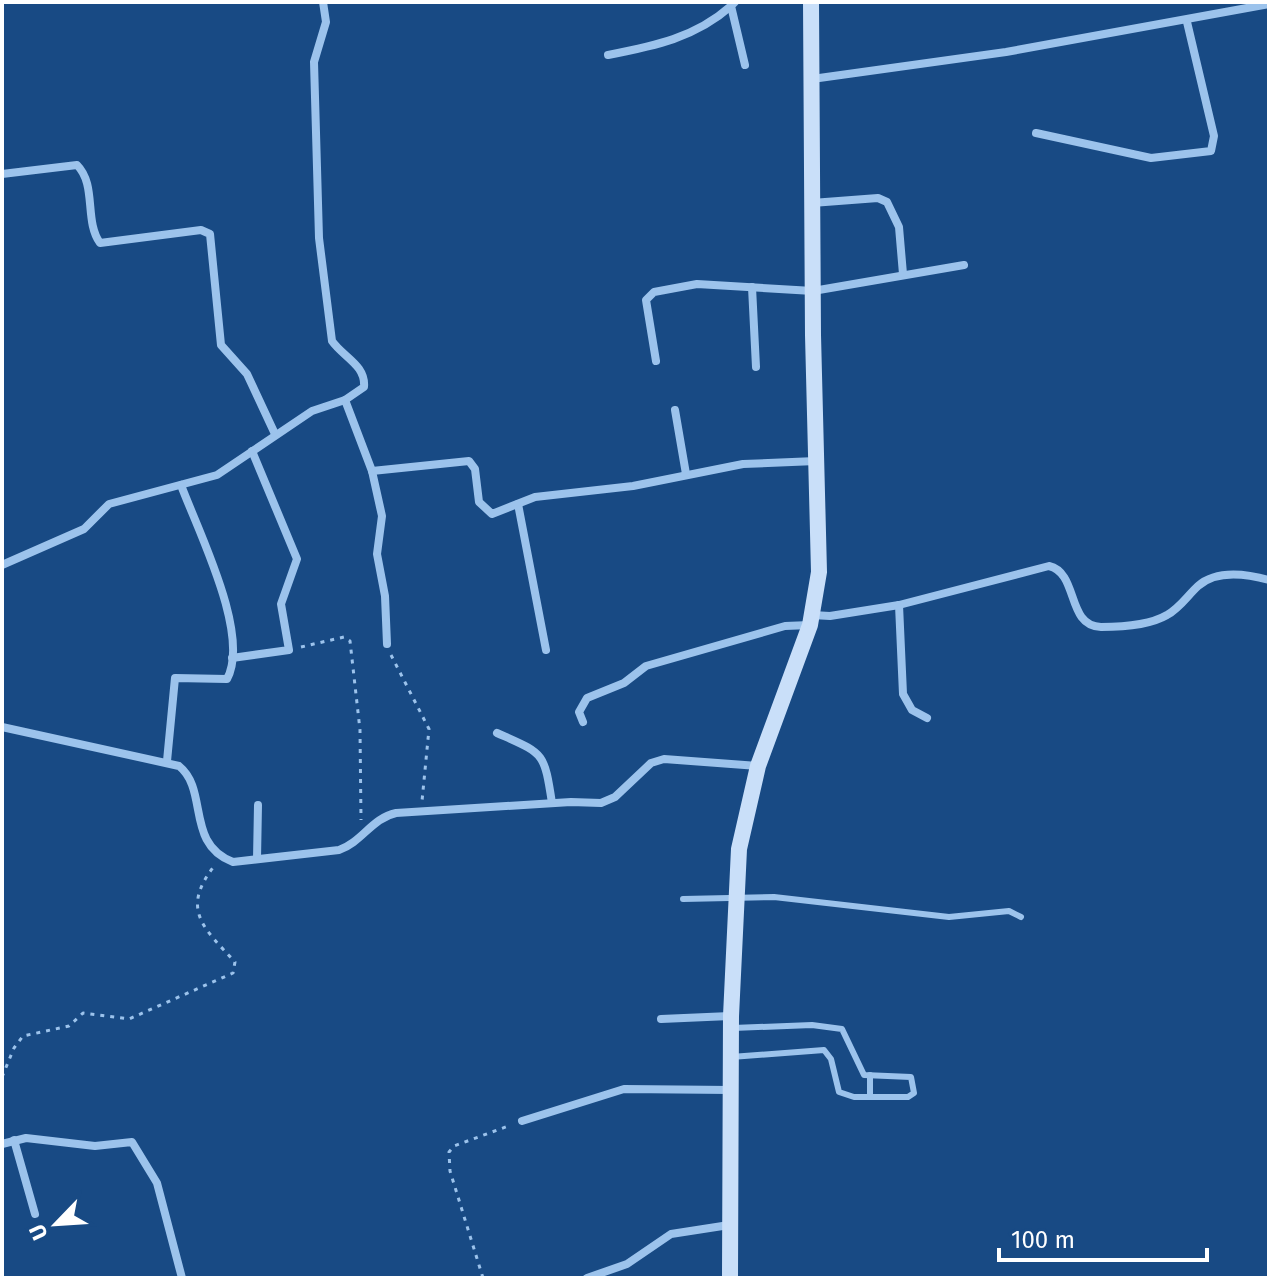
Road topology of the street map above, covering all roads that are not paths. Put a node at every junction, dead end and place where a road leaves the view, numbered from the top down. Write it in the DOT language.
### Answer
graph roads {
  1 [pos="323,2"];
  2 [pos="811,2"];
  3 [pos="733,4"];
  4 [pos="1269,4"];
  5 [pos="1187,22"];
  6 [pos="608,55"];
  7 [pos="745,65"];
  8 [pos="812,79"];
  9 [pos="1036,133"];
  10 [pos="2,174"];
  11 [pos="812,203"];
  12 [pos="964,265"];
  13 [pos="903,274"];
  14 [pos="752,287"];
  15 [pos="813,291"];
  16 [pos="656,361"];
  17 [pos="756,367"];
  18 [pos="345,400"];
  19 [pos="675,410"];
  20 [pos="275,434"];
  21 [pos="252,451"];
  22 [pos="816,461"];
  23 [pos="372,471"];
  24 [pos="686,474"];
  25 [pos="181,485"];
  26 [pos="518,504"];
  27 [pos="2,565"];
  28 [pos="1269,580"];
  29 [pos="899,605"];
  30 [pos="811,620"];
  31 [pos="387,644"];
  32 [pos="546,650"];
  33 [pos="232,658"];
  34 [pos="927,718"];
  35 [pos="583,722"];
  36 [pos="2,727"];
  37 [pos="497,733"];
  38 [pos="167,761"];
  39 [pos="758,766"];
  40 [pos="552,803"];
  41 [pos="258,805"];
  42 [pos="257,859"];
  43 [pos="737,898"];
  44 [pos="683,899"];
  45 [pos="1021,917"];
  46 [pos="661,1019"];
  47 [pos="732,1022"];
  48 [pos="731,1057"];
  49 [pos="870,1075"];
  50 [pos="731,1090"];
  51 [pos="870,1097"];
  52 [pos="522,1121"];
  53 [pos="14,1140"];
  54 [pos="2,1144"];
  55 [pos="35,1214"];
  56 [pos="729,1225"];
  57 [pos="182,1278"];
  58 [pos="587,1278"];
  59 [pos="730,1278"];
  1 -- 18 [label="street"];
  2 -- 8 [label="street"];
  3 -- 6 [label="street"];
  3 -- 7 [label="street"];
  4 -- 5 [label="street"];
  5 -- 8 [label="street"];
  5 -- 9 [label="street"];
  8 -- 11 [label="street"];
  10 -- 20 [label="street"];
  11 -- 13 [label="street"];
  11 -- 15 [label="street"];
  12 -- 13 [label="street"];
  13 -- 15 [label="street"];
  14 -- 15 [label="street"];
  14 -- 16 [label="street"];
  14 -- 17 [label="street"];
  15 -- 22 [label="street"];
  18 -- 20 [label="street"];
  18 -- 23 [label="street"];
  19 -- 24 [label="street"];
  20 -- 21 [label="street"];
  21 -- 25 [label="street"];
  21 -- 33 [label="street"];
  22 -- 24 [label="street"];
  22 -- 30 [label="street"];
  23 -- 26 [label="street"];
  23 -- 31 [label="street"];
  24 -- 26 [label="street"];
  25 -- 27 [label="street"];
  25 -- 33 [label="street"];
  26 -- 32 [label="street"];
  28 -- 29 [label="street"];
  29 -- 30 [label="street"];
  29 -- 34 [label="street"];
  30 -- 35 [label="street"];
  30 -- 39 [label="street"];
  33 -- 38 [label="street"];
  36 -- 38 [label="street"];
  37 -- 40 [label="street"];
  38 -- 42 [label="street"];
  39 -- 40 [label="street"];
  39 -- 43 [label="street"];
  40 -- 42 [label="street"];
  41 -- 42 [label="street"];
  43 -- 44 [label="lane"];
  43 -- 45 [label="lane"];
  43 -- 47 [label="street"];
  46 -- 47 [label="street"];
  47 -- 48 [label="street"];
  47 -- 49 [label="lane"];
  48 -- 50 [label="street"];
  48 -- 51 [label="lane"];
  49 -- 51 [label="lane"];
  49 -- 51 [label="lane"];
  50 -- 52 [label="street"];
  50 -- 56 [label="street"];
  53 -- 54 [label="street"];
  53 -- 55 [label="street"];
  53 -- 57 [label="street"];
  56 -- 58 [label="street"];
  56 -- 59 [label="street"];
}
